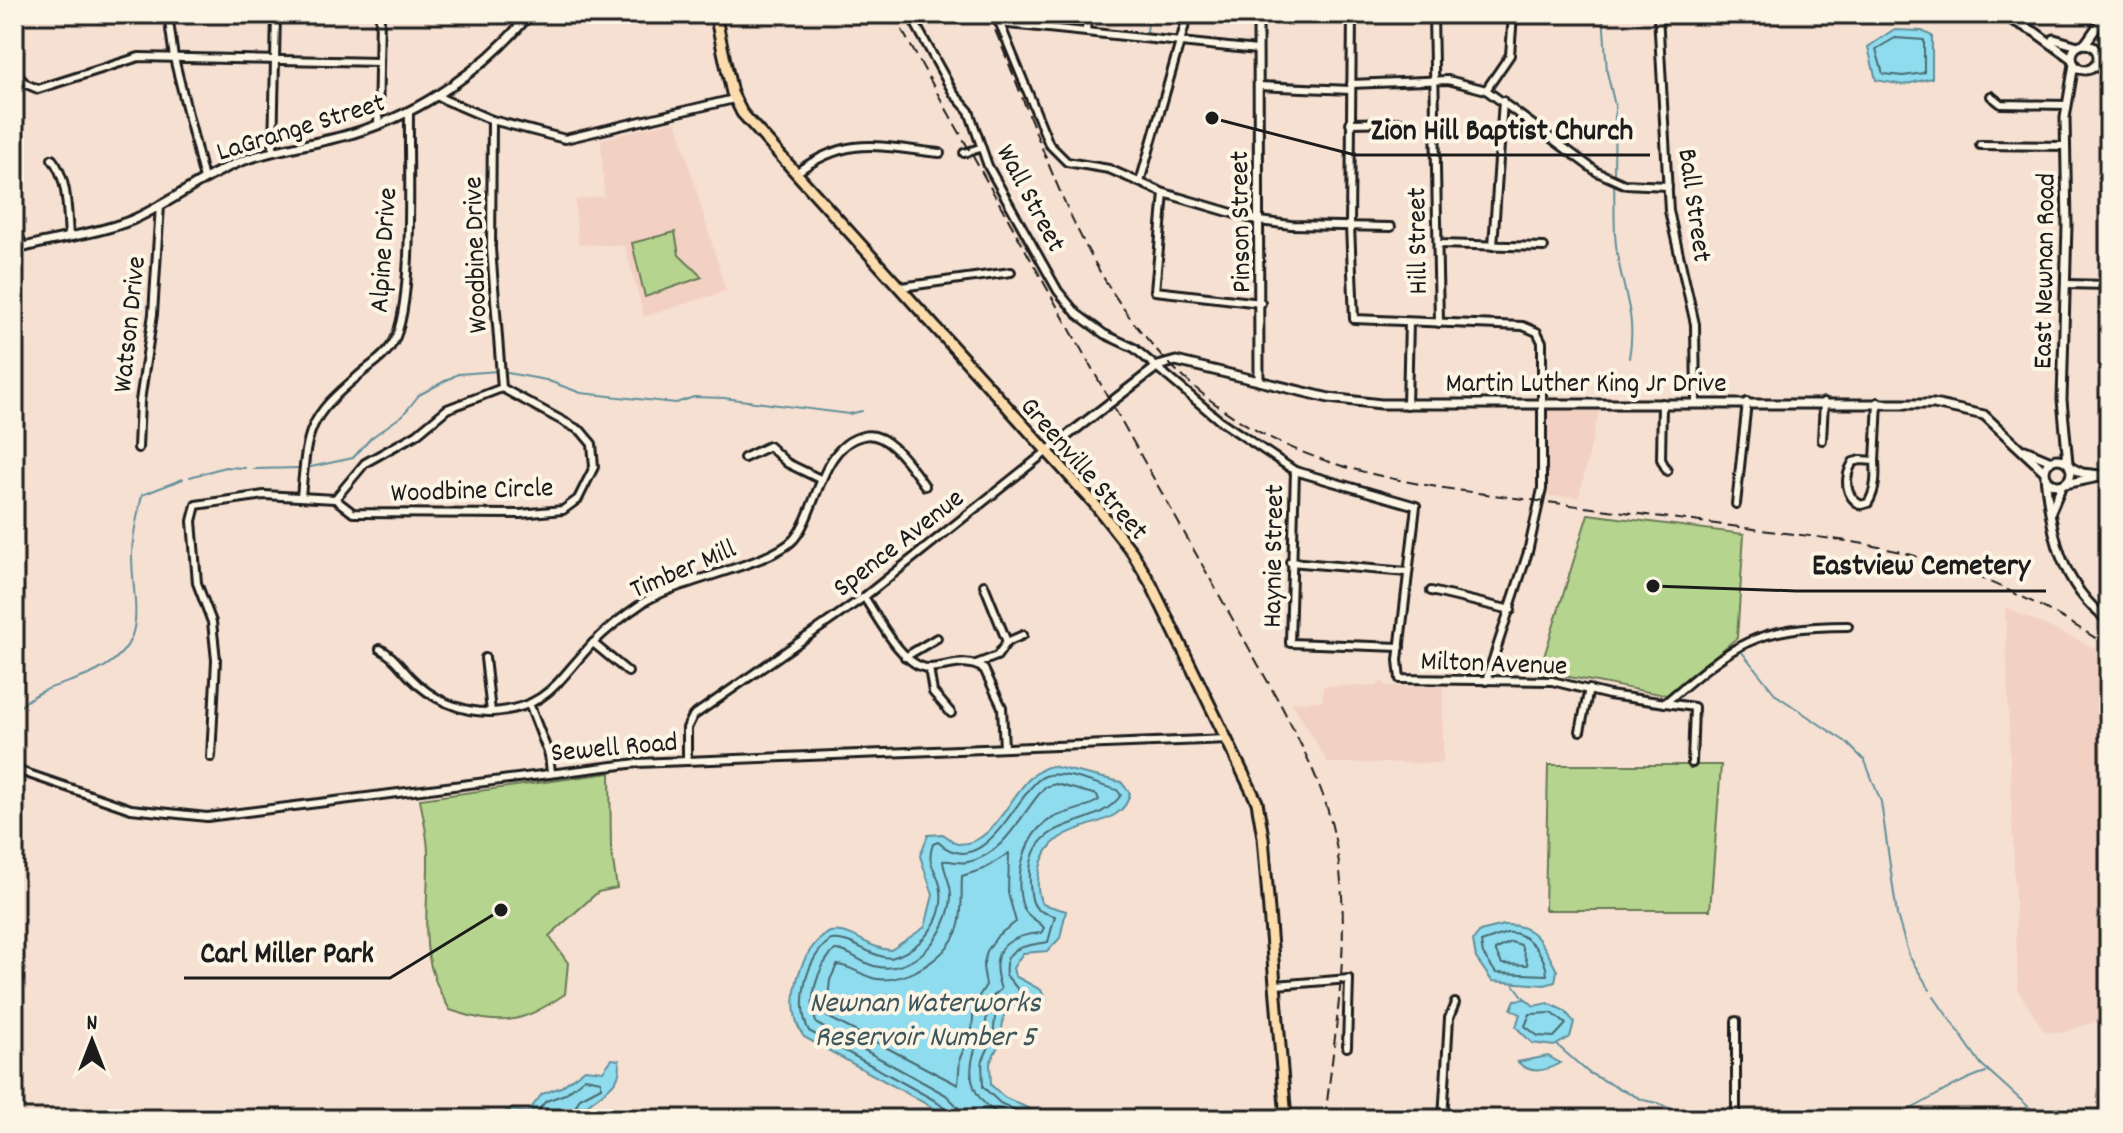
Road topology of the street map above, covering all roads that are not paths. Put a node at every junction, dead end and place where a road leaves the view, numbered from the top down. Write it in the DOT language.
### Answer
graph roads {
  1 [pos="168,14"];
  2 [pos="276,14"];
  3 [pos="380,14"];
  4 [pos="530,14"];
  5 [pos="553,14"];
  6 [pos="715,14"];
  7 [pos="910,14"];
  8 [pos="996,14"];
  9 [pos="1088,14"];
  10 [pos="1188,14"];
  11 [pos="1258,14"];
  12 [pos="1352,14"];
  13 [pos="1433,14"];
  14 [pos="1513,14"];
  15 [pos="1658,14"];
  16 [pos="2000,14"];
  17 [pos="2106,14"];
  18 [pos="999,23"];
  19 [pos="1086,30"];
  20 [pos="2098,30"];
  21 [pos="2035,32"];
  22 [pos="1182,41"];
  23 [pos="2081,45"];
  24 [pos="1257,50"];
  25 [pos="2096,51"];
  26 [pos="174,58"];
  27 [pos="274,59"];
  28 [pos="379,62"];
  29 [pos="2073,62"];
  30 [pos="2109,64"];
  31 [pos="2089,69"];
  32 [pos="14,71"];
  33 [pos="1434,82"];
  34 [pos="1258,86"];
  35 [pos="1351,87"];
  36 [pos="1486,90"];
  37 [pos="436,96"];
  38 [pos="1991,96"];
  39 [pos="734,99"];
  40 [pos="1503,101"];
  41 [pos="2067,105"];
  42 [pos="409,113"];
  43 [pos="492,120"];
  44 [pos="1401,122"];
  45 [pos="1350,123"];
  46 [pos="378,125"];
  47 [pos="1980,145"];
  48 [pos="2065,146"];
  49 [pos="980,148"];
  50 [pos="273,151"];
  51 [pos="940,153"];
  52 [pos="964,153"];
  53 [pos="52,159"];
  54 [pos="796,173"];
  55 [pos="204,179"];
  56 [pos="1140,182"];
  57 [pos="1668,186"];
  58 [pos="1164,193"];
  59 [pos="160,205"];
  60 [pos="1259,221"];
  61 [pos="1350,226"];
  62 [pos="1391,227"];
  63 [pos="14,231"];
  64 [pos="69,236"];
  65 [pos="1438,244"];
  66 [pos="1493,246"];
  67 [pos="25,247"];
  68 [pos="1544,247"];
  69 [pos="14,250"];
  70 [pos="1011,272"];
  71 [pos="2066,284"];
  72 [pos="2109,285"];
  73 [pos="901,287"];
  74 [pos="1261,303"];
  75 [pos="1409,322"];
  76 [pos="1439,323"];
  77 [pos="1545,325"];
  78 [pos="1537,332"];
  79 [pos="1158,366"];
  80 [pos="1259,381"];
  81 [pos="502,388"];
  82 [pos="1696,402"];
  83 [pos="1747,402"];
  84 [pos="1824,402"];
  85 [pos="1878,402"];
  86 [pos="1662,403"];
  87 [pos="1543,404"];
  88 [pos="1407,405"];
  89 [pos="2063,437"];
  90 [pos="2010,439"];
  91 [pos="1822,440"];
  92 [pos="138,448"];
  93 [pos="1046,452"];
  94 [pos="744,458"];
  95 [pos="2053,460"];
  96 [pos="1875,461"];
  97 [pos="2069,465"];
  98 [pos="1295,471"];
  99 [pos="1667,471"];
  100 [pos="2045,474"];
  101 [pos="2105,476"];
  102 [pos="822,480"];
  103 [pos="2064,484"];
  104 [pos="925,486"];
  105 [pos="301,497"];
  106 [pos="335,499"];
  107 [pos="1736,504"];
  108 [pos="2051,514"];
  109 [pos="1290,562"];
  110 [pos="1407,572"];
  111 [pos="984,585"];
  112 [pos="1431,591"];
  113 [pos="864,597"];
  114 [pos="1511,610"];
  115 [pos="2109,621"];
  116 [pos="1848,626"];
  117 [pos="1023,635"];
  118 [pos="937,638"];
  119 [pos="1007,642"];
  120 [pos="593,643"];
  121 [pos="1400,647"];
  122 [pos="380,649"];
  123 [pos="905,657"];
  124 [pos="485,658"];
  125 [pos="976,664"];
  126 [pos="929,668"];
  127 [pos="628,672"];
  128 [pos="1486,681"];
  129 [pos="1589,689"];
  130 [pos="1665,703"];
  131 [pos="530,706"];
  132 [pos="491,712"];
  133 [pos="951,713"];
  134 [pos="1580,731"];
  135 [pos="1228,739"];
  136 [pos="1004,748"];
  137 [pos="211,757"];
  138 [pos="687,761"];
  139 [pos="1692,763"];
  140 [pos="14,769"];
  141 [pos="551,772"];
  142 [pos="1276,985"];
  143 [pos="1455,1003"];
  144 [pos="1736,1021"];
  145 [pos="1347,1047"];
  146 [pos="1286,1119"];
  147 [pos="1443,1119"];
  148 [pos="1736,1119"];
  1 -- 26 [label="street"];
  2 -- 27 [label="street"];
  3 -- 28 [label="street"];
  4 -- 5 [label="street"];
  4 -- 37 [label="street, LaGrange Street"];
  6 -- 39 [label="main road, Greenville Street"];
  7 -- 49 [label="street, Wall Street"];
  8 -- 18 [label="street"];
  9 -- 19 [label="street"];
  10 -- 22 [label="street"];
  11 -- 24 [label="street, Pinson Street"];
  12 -- 35 [label="street"];
  13 -- 33 [label="street, Hill Street"];
  14 -- 36 [label="street"];
  15 -- 57 [label="street, Ball Street"];
  16 -- 21 [label="street"];
  17 -- 20 [label="street"];
  18 -- 19 [label="street"];
  18 -- 56 [label="street"];
  19 -- 22 [label="street"];
  20 -- 23 [label="street, East Newnan Road"];
  20 -- 25 [label="street, East Newnan Road"];
  21 -- 23 [label="street"];
  21 -- 29 [label="street"];
  22 -- 24 [label="street"];
  22 -- 56 [label="street"];
  23 -- 25 [label="street"];
  23 -- 29 [label="street, East Newnan Road"];
  24 -- 34 [label="street, Pinson Street"];
  25 -- 30 [label="street"];
  25 -- 31 [label="street, East Newnan Road"];
  26 -- 27 [label="street"];
  26 -- 32 [label="street"];
  26 -- 55 [label="street"];
  27 -- 28 [label="street"];
  27 -- 50 [label="street"];
  28 -- 46 [label="street"];
  29 -- 31 [label="street"];
  29 -- 41 [label="street, East Newnan Road"];
  30 -- 31 [label="street"];
  31 -- 41 [label="street, East Newnan Road"];
  33 -- 35 [label="street"];
  33 -- 36 [label="street"];
  33 -- 65 [label="street, Hill Street"];
  34 -- 35 [label="street"];
  34 -- 60 [label="street, Pinson Street"];
  35 -- 45 [label="street"];
  36 -- 40 [label="street"];
  37 -- 42 [label="street, LaGrange Street"];
  37 -- 43 [label="street"];
  38 -- 41 [label="street"];
  39 -- 43 [label="street"];
  39 -- 54 [label="main road, Greenville Street"];
  40 -- 57 [label="street"];
  40 -- 66 [label="street"];
  41 -- 48 [label="street, East Newnan Road"];
  42 -- 46 [label="street, LaGrange Street"];
  42 -- 105 [label="street, Alpine Drive"];
  43 -- 81 [label="street, Woodbine Drive"];
  44 -- 45 [label="street"];
  45 -- 61 [label="street"];
  46 -- 50 [label="street, LaGrange Street"];
  47 -- 48 [label="street"];
  48 -- 71 [label="street, East Newnan Road"];
  49 -- 52 [label="street"];
  49 -- 79 [label="street, Wall Street"];
  50 -- 55 [label="street, LaGrange Street"];
  51 -- 54 [label="street"];
  53 -- 64 [label="street"];
  54 -- 73 [label="main road, Greenville Street"];
  55 -- 59 [label="street, LaGrange Street"];
  56 -- 58 [label="street"];
  57 -- 82 [label="street, Ball Street"];
  58 -- 60 [label="street"];
  58 -- 74 [label="street"];
  59 -- 64 [label="street, LaGrange Street"];
  59 -- 92 [label="street, Watson Drive"];
  60 -- 61 [label="street"];
  60 -- 74 [label="street, Pinson Street"];
  61 -- 62 [label="street"];
  61 -- 75 [label="street"];
  63 -- 67 [label="street"];
  64 -- 67 [label="street, LaGrange Street"];
  65 -- 66 [label="street"];
  65 -- 76 [label="street, Hill Street"];
  66 -- 68 [label="street"];
  67 -- 69 [label="street, LaGrange Street"];
  70 -- 73 [label="street"];
  71 -- 72 [label="street"];
  71 -- 89 [label="street, East Newnan Road"];
  73 -- 93 [label="main road, Greenville Street"];
  74 -- 80 [label="street, Pinson Street"];
  75 -- 76 [label="street"];
  75 -- 88 [label="street"];
  76 -- 78 [label="street"];
  77 -- 78 [label="street"];
  78 -- 87 [label="street"];
  79 -- 80 [label="street, Martin Luther King Jr Drive"];
  79 -- 93 [label="street, Spence Avenue"];
  79 -- 98 [label="street, Wall Street"];
  80 -- 88 [label="street, Martin Luther King Jr Drive"];
  81 -- 106 [label="street, Woodbine Circle"];
  81 -- 106 [label="street, Woodbine Circle"];
  82 -- 83 [label="street, Martin Luther King Jr Drive"];
  82 -- 86 [label="street, Martin Luther King Jr Drive"];
  83 -- 84 [label="street, Martin Luther King Jr Drive"];
  83 -- 107 [label="street"];
  84 -- 85 [label="street, Martin Luther King Jr Drive"];
  84 -- 91 [label="street"];
  85 -- 90 [label="street, Martin Luther King Jr Drive"];
  85 -- 96 [label="street"];
  86 -- 87 [label="street, Martin Luther King Jr Drive"];
  86 -- 99 [label="street"];
  87 -- 88 [label="street, Martin Luther King Jr Drive"];
  87 -- 114 [label="street"];
  89 -- 95 [label="street, East Newnan Road"];
  89 -- 97 [label="street, East Newnan Road"];
  90 -- 95 [label="street, Martin Luther King Jr Drive"];
  90 -- 100 [label="street, Martin Luther King Jr Drive"];
  93 -- 113 [label="street, Spence Avenue"];
  93 -- 135 [label="main road, Greenville Street"];
  94 -- 102 [label="street"];
  95 -- 97 [label="street"];
  95 -- 100 [label="street"];
  96 -- 96 [label="street"];
  97 -- 101 [label="street"];
  97 -- 103 [label="street"];
  98 -- 109 [label="street, Haynie Street"];
  98 -- 110 [label="street, Wall Street"];
  100 -- 103 [label="street"];
  100 -- 108 [label="street"];
  101 -- 103 [label="street"];
  102 -- 104 [label="street, Timber Mill"];
  102 -- 120 [label="street, Timber Mill"];
  103 -- 108 [label="street"];
  105 -- 106 [label="street"];
  105 -- 137 [label="street"];
  108 -- 115 [label="street"];
  109 -- 110 [label="street"];
  109 -- 121 [label="street, Haynie Street"];
  110 -- 121 [label="street"];
  111 -- 119 [label="street"];
  112 -- 114 [label="street"];
  113 -- 123 [label="street"];
  113 -- 138 [label="street, Spence Avenue"];
  114 -- 128 [label="street"];
  116 -- 130 [label="street"];
  117 -- 119 [label="street"];
  118 -- 123 [label="street"];
  119 -- 125 [label="street"];
  120 -- 127 [label="street"];
  120 -- 131 [label="street, Timber Mill"];
  121 -- 128 [label="street, Milton Avenue"];
  122 -- 132 [label="street, Timber Mill"];
  123 -- 126 [label="street"];
  124 -- 132 [label="street"];
  125 -- 126 [label="street"];
  125 -- 136 [label="street"];
  126 -- 133 [label="street"];
  128 -- 129 [label="street, Milton Avenue"];
  129 -- 130 [label="street, Milton Avenue"];
  129 -- 134 [label="street"];
  130 -- 139 [label="street, Milton Avenue"];
  131 -- 132 [label="street, Timber Mill"];
  131 -- 141 [label="street"];
  135 -- 136 [label="street, Sewell Road"];
  135 -- 142 [label="main road, Greenville Street"];
  136 -- 138 [label="street, Sewell Road"];
  138 -- 141 [label="street, Sewell Road"];
  140 -- 141 [label="street, Sewell Road"];
  142 -- 145 [label="street"];
  142 -- 146 [label="main road, Greenville Street"];
  143 -- 147 [label="street"];
  144 -- 148 [label="street"];
}
